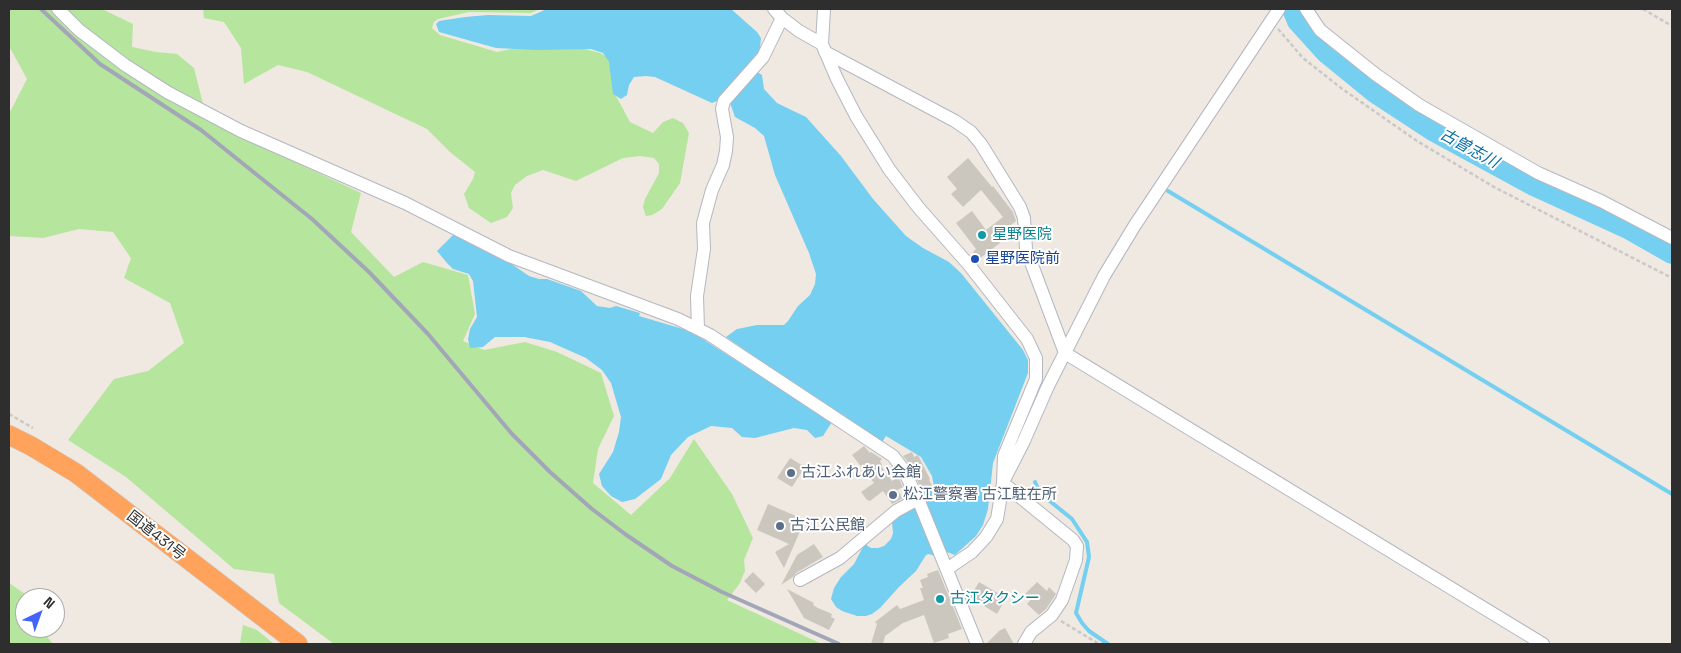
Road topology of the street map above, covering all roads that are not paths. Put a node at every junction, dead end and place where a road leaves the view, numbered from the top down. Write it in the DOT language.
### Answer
graph roads {
  1 [pos="58,9"];
  2 [pos="824,9"];
  3 [pos="1306,9"];
  4 [pos="778,13"];
  5 [pos="1276,14"];
  6 [pos="824,48"];
  7 [pos="1672,238"];
  8 [pos="698,329"];
  9 [pos="1065,353"];
  10 [pos="9,435"];
  11 [pos="1003,483"];
  12 [pos="918,499"];
  13 [pos="948,570"];
  14 [pos="800,580"];
  15 [pos="298,644"];
  16 [pos="977,644"];
  17 [pos="1024,644"];
  18 [pos="1543,644"];
  1 -- 8 [label="street"];
  2 -- 6 [label="street"];
  3 -- 7 [label="street"];
  4 -- 6 [label="street"];
  4 -- 8 [label="street"];
  5 -- 9 [label="street"];
  6 -- 9 [label="street"];
  6 -- 11 [label="street"];
  8 -- 12 [label="street"];
  9 -- 11 [label="street"];
  9 -- 18 [label="street"];
  10 -- 15 [label="highway, 国道431号"];
  11 -- 13 [label="street"];
  11 -- 17 [label="street"];
  12 -- 13 [label="street"];
  12 -- 14 [label="street"];
  13 -- 16 [label="street"];
}
